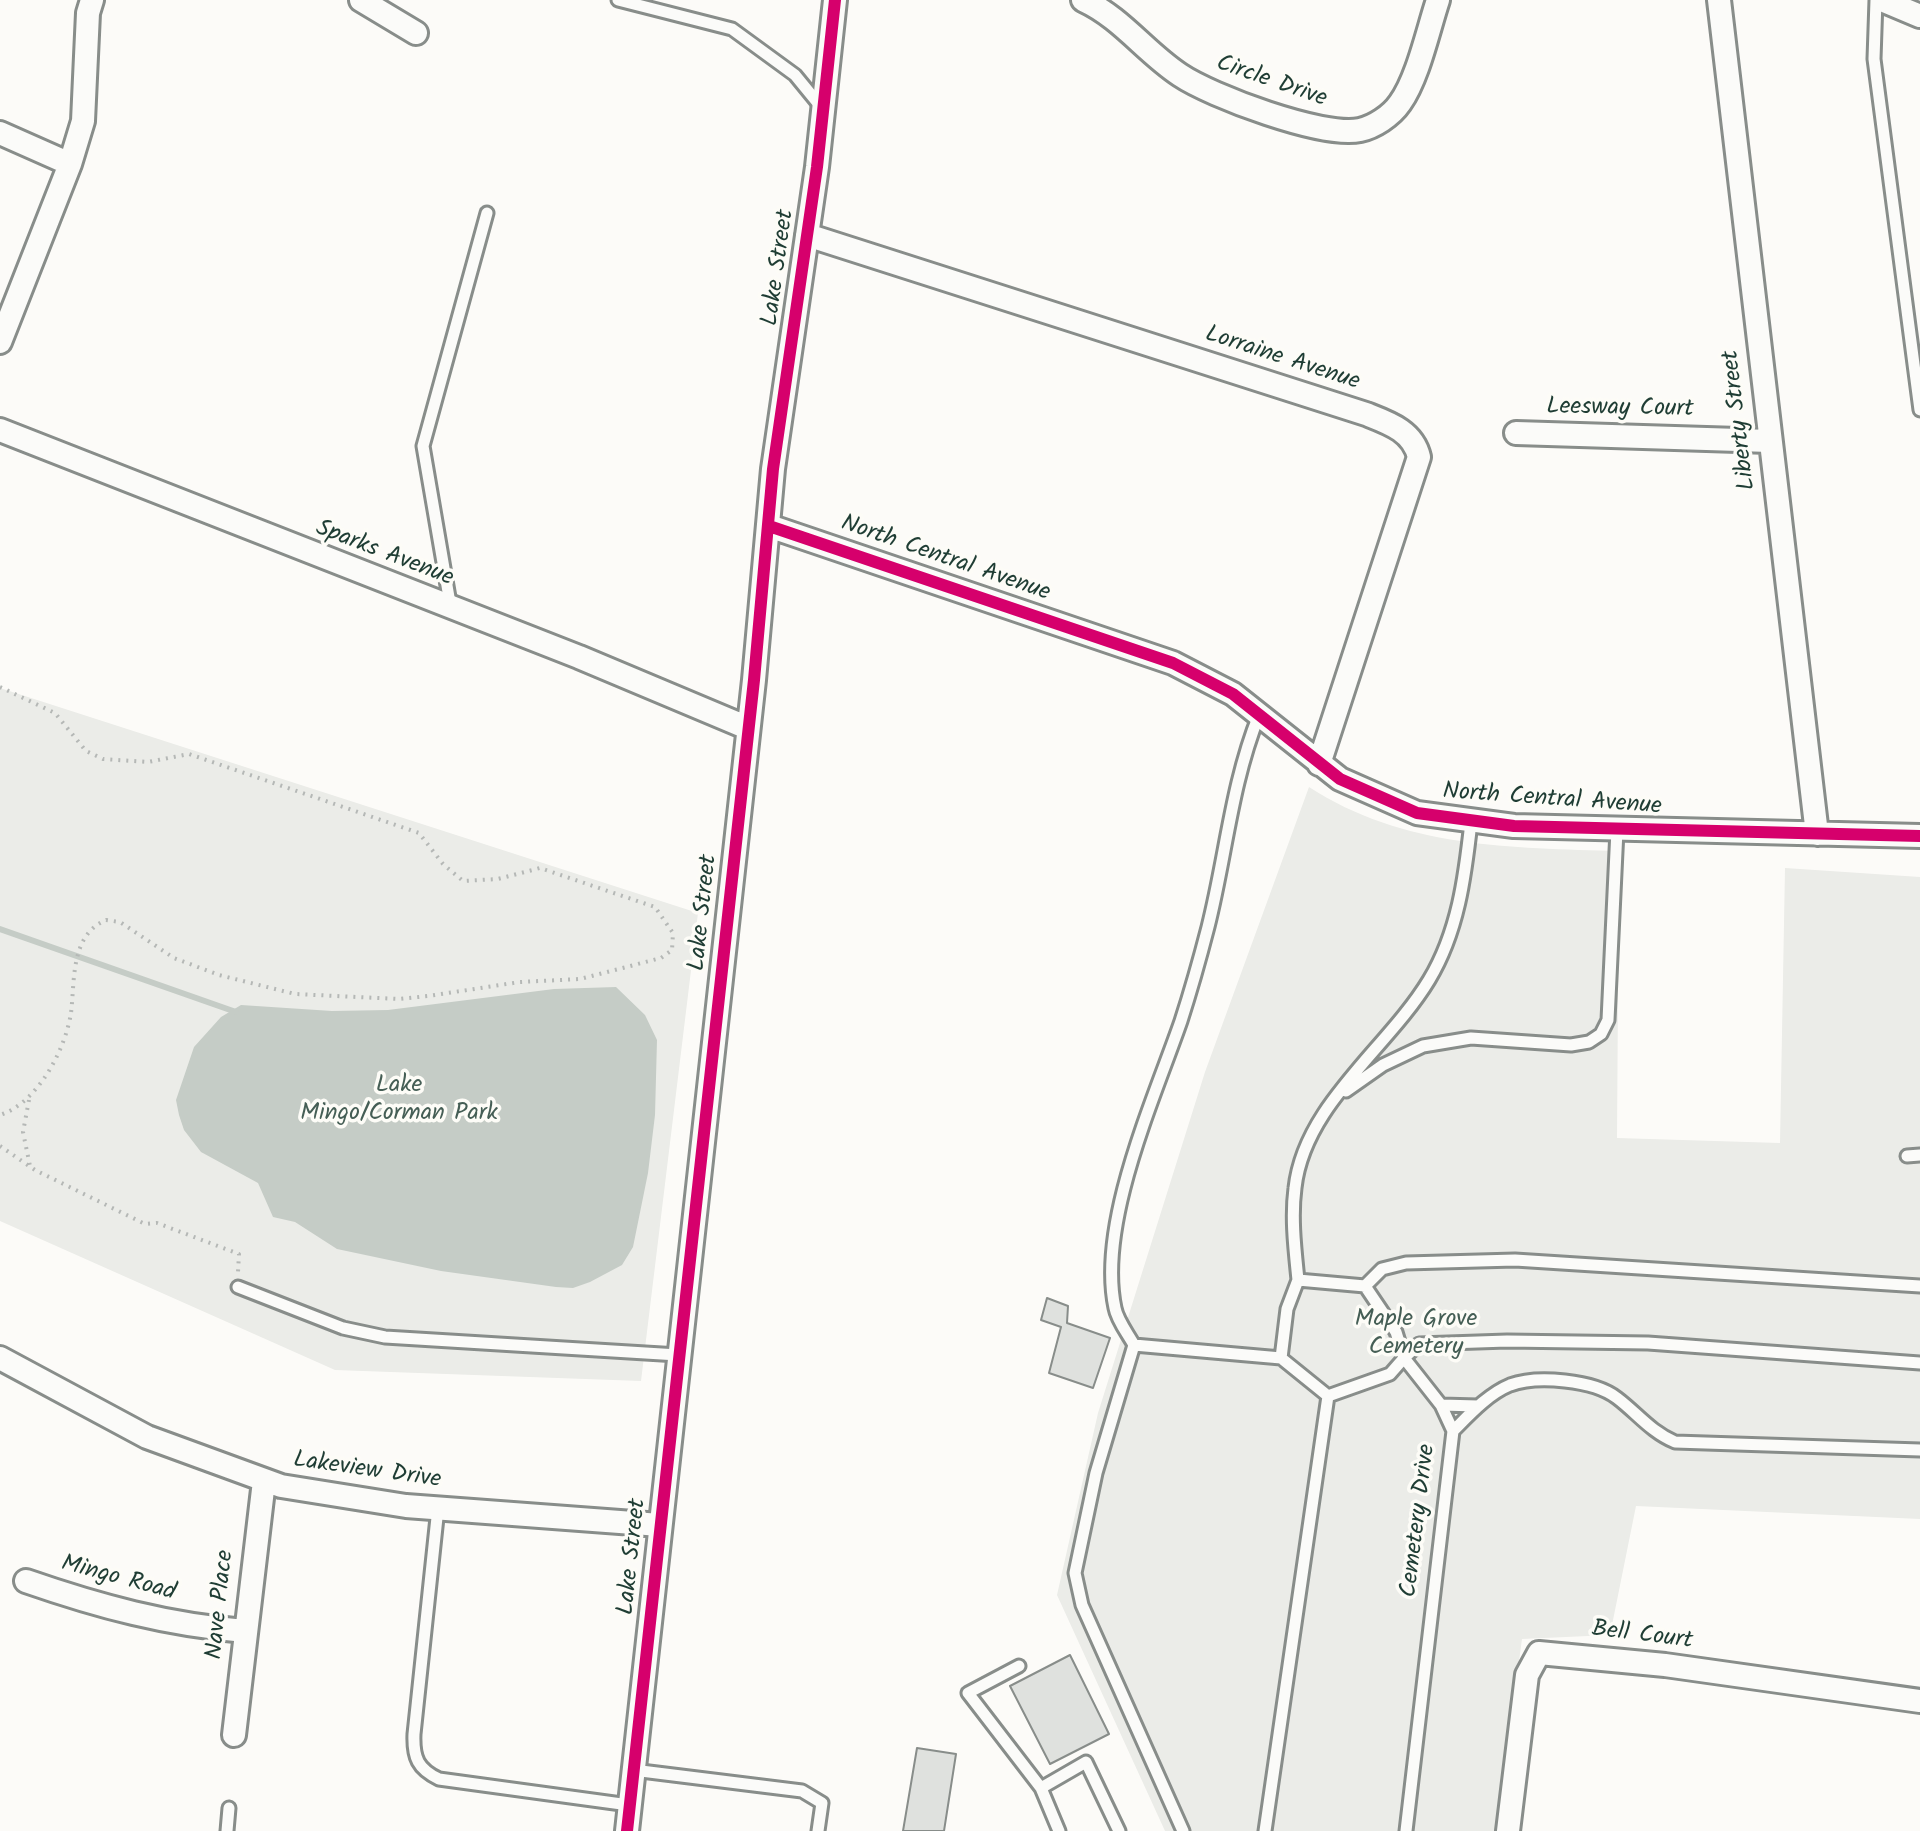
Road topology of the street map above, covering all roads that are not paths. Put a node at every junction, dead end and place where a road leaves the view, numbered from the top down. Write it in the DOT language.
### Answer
graph roads {
  1 [pos="92,0"];
  2 [pos="361,0"];
  3 [pos="618,0"];
  4 [pos="835,0"];
  5 [pos="1083,0"];
  6 [pos="1438,0"];
  7 [pos="1719,0"];
  8 [pos="1879,0"];
  9 [pos="1920,16"];
  10 [pos="416,33"];
  11 [pos="822,109"];
  12 [pos="0,133"];
  13 [pos="70,164"];
  14 [pos="487,213"];
  15 [pos="807,235"];
  16 [pos="1914,314"];
  17 [pos="0,342"];
  18 [pos="1920,410"];
  19 [pos="0,430"];
  20 [pos="1516,433"];
  21 [pos="1770,441"];
  22 [pos="769,526"];
  23 [pos="451,609"];
  24 [pos="1259,715"];
  25 [pos="748,728"];
  26 [pos="1319,764"];
  27 [pos="1471,822"];
  28 [pos="1617,830"];
  29 [pos="1817,834"];
  30 [pos="1920,836"];
  31 [pos="1336,1098"];
  32 [pos="1920,1155"];
  33 [pos="1907,1156"];
  34 [pos="1298,1280"];
  35 [pos="1365,1286"];
  36 [pos="1920,1286"];
  37 [pos="238,1287"];
  38 [pos="1134,1345"];
  39 [pos="678,1355"];
  40 [pos="0,1358"];
  41 [pos="1281,1358"];
  42 [pos="1404,1358"];
  43 [pos="1920,1363"];
  44 [pos="1328,1396"];
  45 [pos="1441,1405"];
  46 [pos="1478,1406"];
  47 [pos="1453,1431"];
  48 [pos="1920,1450"];
  49 [pos="264,1481"];
  50 [pos="438,1508"];
  51 [pos="660,1525"];
  52 [pos="26,1581"];
  53 [pos="245,1631"];
  54 [pos="1019,1666"];
  55 [pos="1920,1701"];
  56 [pos="234,1735"];
  57 [pos="633,1770"];
  58 [pos="1041,1788"];
  59 [pos="629,1805"];
  60 [pos="229,1808"];
  61 [pos="227,1831"];
  62 [pos="627,1831"];
  63 [pos="818,1831"];
  64 [pos="1059,1831"];
  65 [pos="1119,1831"];
  66 [pos="1183,1831"];
  67 [pos="1265,1831"];
  68 [pos="1406,1831"];
  69 [pos="1508,1831"];
  1 -- 13 [label="street"];
  2 -- 10 [label="street"];
  3 -- 11 [label="lane"];
  4 -- 11 [label="street, Lake Street"];
  5 -- 6 [label="street, Circle Drive"];
  7 -- 21 [label="street, Liberty Street"];
  8 -- 9 [label="street"];
  8 -- 16 [label="lane"];
  11 -- 15 [label="street, Lake Street"];
  12 -- 13 [label="street"];
  13 -- 17 [label="street"];
  14 -- 23 [label="lane"];
  15 -- 22 [label="street, Lake Street"];
  15 -- 26 [label="street, Lorraine Avenue"];
  16 -- 18 [label="lane"];
  19 -- 23 [label="street, Sparks Avenue"];
  20 -- 21 [label="street, Leesway Court"];
  21 -- 29 [label="street, Liberty Street"];
  22 -- 24 [label="street, North Central Avenue"];
  22 -- 25 [label="street, Lake Street"];
  23 -- 25 [label="street, Sparks Avenue"];
  24 -- 26 [label="street, North Central Avenue"];
  24 -- 38 [label="lane"];
  25 -- 39 [label="street, Lake Street"];
  26 -- 27 [label="street, North Central Avenue"];
  27 -- 28 [label="street, North Central Avenue"];
  27 -- 31 [label="lane"];
  28 -- 29 [label="street, North Central Avenue"];
  28 -- 31 [label="lane"];
  29 -- 30 [label="street, North Central Avenue"];
  31 -- 34 [label="lane"];
  32 -- 33 [label="lane"];
  34 -- 35 [label="lane"];
  34 -- 41 [label="lane"];
  35 -- 36 [label="lane"];
  35 -- 42 [label="lane"];
  37 -- 39 [label="lane"];
  38 -- 41 [label="lane"];
  38 -- 66 [label="lane"];
  39 -- 51 [label="street, Lake Street"];
  40 -- 49 [label="street, Lakeview Drive"];
  41 -- 44 [label="lane"];
  42 -- 43 [label="lane"];
  42 -- 44 [label="lane"];
  42 -- 45 [label="lane"];
  44 -- 67 [label="lane"];
  45 -- 46 [label="lane"];
  45 -- 47 [label="lane"];
  46 -- 47 [label="lane, Cemetery Drive"];
  46 -- 48 [label="lane, Cemetery Drive"];
  47 -- 68 [label="lane, Cemetery Drive"];
  49 -- 50 [label="street, Lakeview Drive"];
  49 -- 53 [label="street, Nave Place"];
  50 -- 51 [label="street, Lakeview Drive"];
  50 -- 59 [label="lane"];
  51 -- 57 [label="street, Lake Street"];
  52 -- 53 [label="street, Mingo Road"];
  53 -- 56 [label="street, Nave Place"];
  54 -- 58 [label="lane"];
  55 -- 69 [label="street, Bell Court"];
  57 -- 59 [label="street, Lake Street"];
  57 -- 63 [label="lane"];
  58 -- 64 [label="lane"];
  58 -- 65 [label="lane"];
  59 -- 62 [label="street, Lake Street"];
  60 -- 61 [label="lane"];
}
